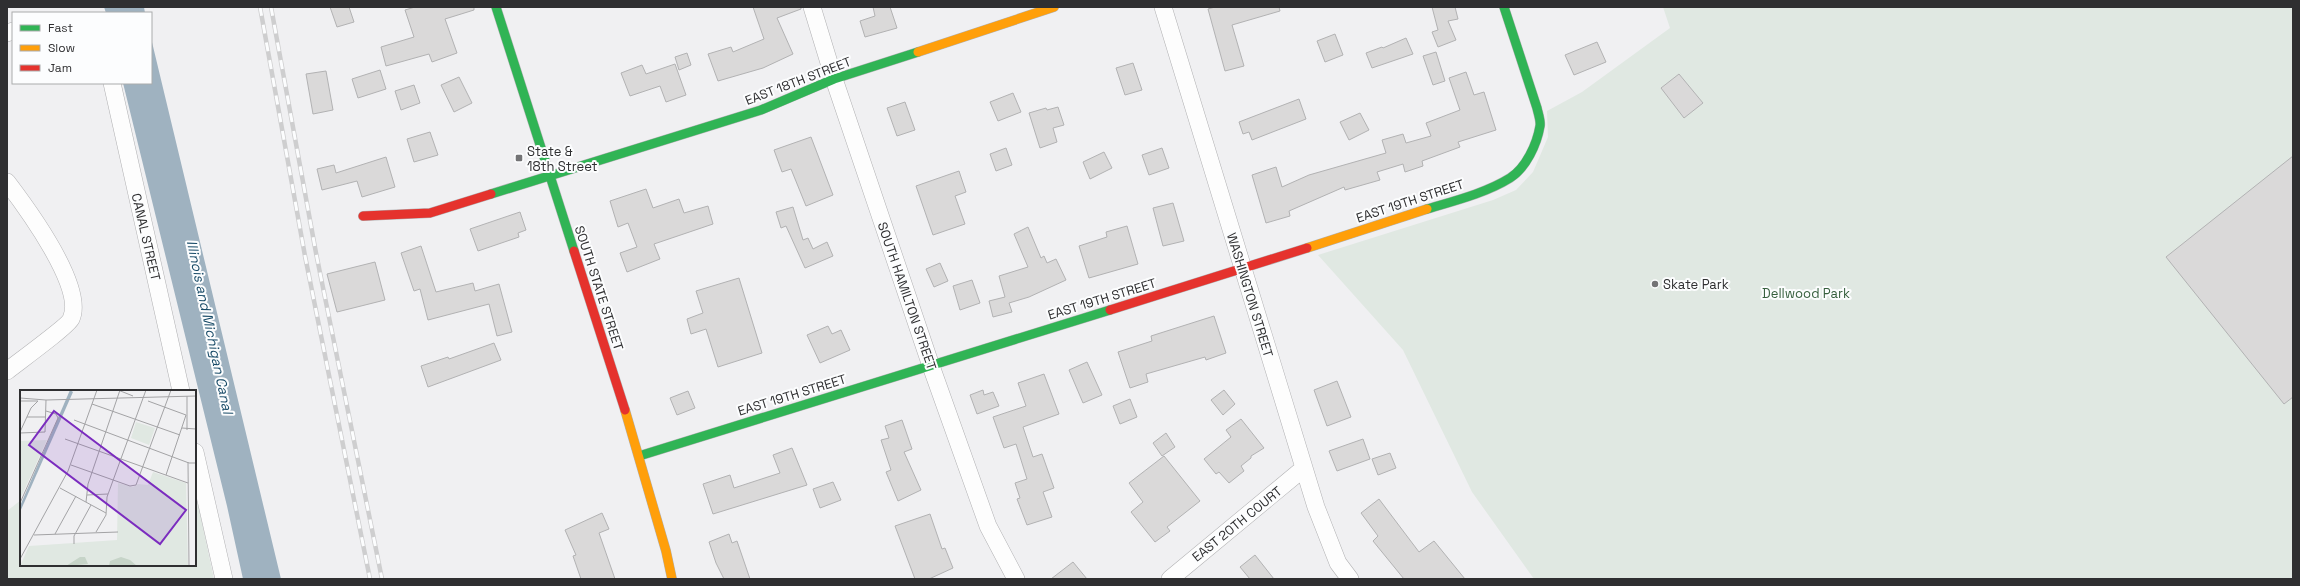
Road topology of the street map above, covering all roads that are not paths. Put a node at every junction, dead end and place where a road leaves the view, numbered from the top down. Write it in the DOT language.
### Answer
graph roads {
  1 [pos="496,7"];
  2 [pos="812,7"];
  3 [pos="1054,7"];
  4 [pos="1163,7"];
  5 [pos="1504,7"];
  6 [pos="834,80"];
  7 [pos="112,84"];
  8 [pos="549,175"];
  9 [pos="7,182"];
  10 [pos="363,216"];
  11 [pos="1242,269"];
  12 [pos="931,366"];
  13 [pos="7,371"];
  14 [pos="181,390"];
  15 [pos="196,456"];
  16 [pos="638,456"];
  17 [pos="1304,468"];
  18 [pos="224,579"];
  19 [pos="672,579"];
  20 [pos="1016,579"];
  21 [pos="1170,579"];
  22 [pos="1350,579"];
  1 -- 8 [label="street, SOUTH STATE STREET"];
  2 -- 6 [label="street, SOUTH HAMILTON STREET"];
  3 -- 6 [label="street, EAST 18TH STREET"];
  4 -- 11 [label="street, WASHINGTON STREET"];
  5 -- 11 [label="street, EAST 19TH STREET"];
  6 -- 8 [label="street, EAST 18TH STREET"];
  6 -- 12 [label="street, SOUTH HAMILTON STREET"];
  7 -- 14 [label="street, CANAL STREET"];
  8 -- 10 [label="street, EAST 18TH STREET"];
  8 -- 16 [label="street, SOUTH STATE STREET"];
  9 -- 13 [label="street"];
  11 -- 12 [label="street, EAST 19TH STREET"];
  11 -- 17 [label="street, WASHINGTON STREET"];
  12 -- 16 [label="street, EAST 19TH STREET"];
  12 -- 20 [label="street, SOUTH HAMILTON STREET"];
  15 -- 18 [label="street"];
  16 -- 19 [label="street, SOUTH STATE STREET"];
  17 -- 21 [label="street, EAST 20TH COURT"];
  17 -- 22 [label="street, WASHINGTON STREET"];
}
